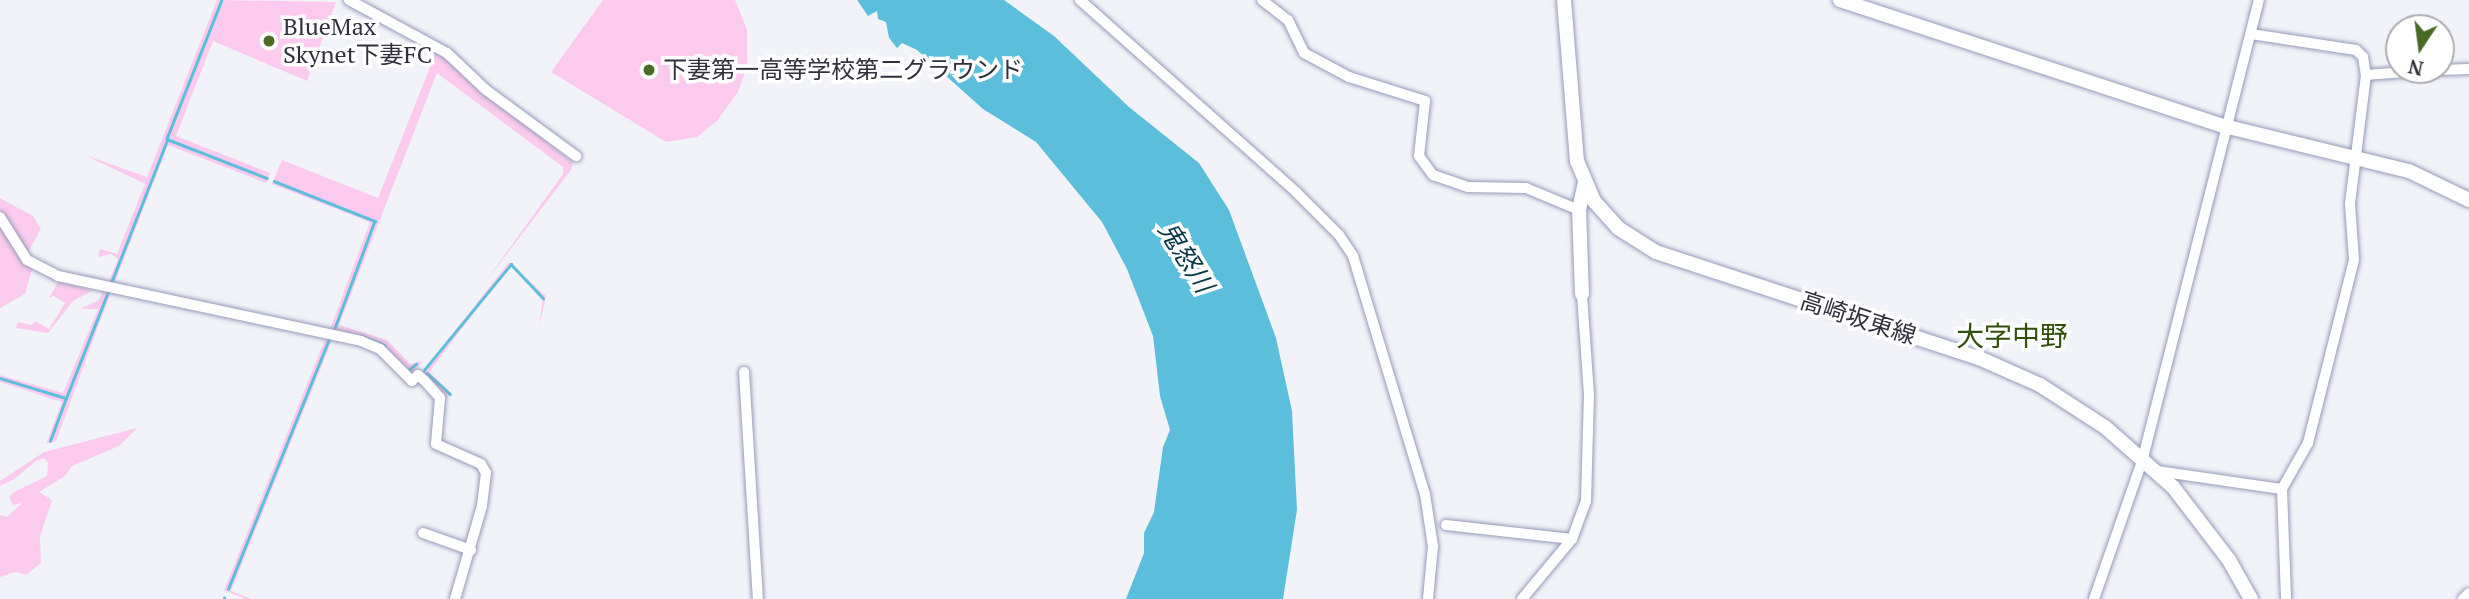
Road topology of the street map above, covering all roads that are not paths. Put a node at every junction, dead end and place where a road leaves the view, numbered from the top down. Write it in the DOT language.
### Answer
graph roads {
  1 [pos="349,0"];
  2 [pos="1080,0"];
  3 [pos="1262,0"];
  4 [pos="1564,0"];
  5 [pos="1839,0"];
  6 [pos="2259,0"];
  7 [pos="2251,34"];
  8 [pos="2385,74"];
  9 [pos="2366,75"];
  10 [pos="2224,125"];
  11 [pos="576,156"];
  12 [pos="2356,157"];
  13 [pos="1584,182"];
  14 [pos="2469,200"];
  15 [pos="1579,209"];
  16 [pos="0,216"];
  17 [pos="1582,294"];
  18 [pos="744,372"];
  19 [pos="2143,458"];
  20 [pos="2157,471"];
  21 [pos="2282,489"];
  22 [pos="1446,525"];
  23 [pos="423,533"];
  24 [pos="1572,539"];
  25 [pos="471,550"];
  26 [pos="2469,593"];
  27 [pos="455,599"];
  28 [pos="758,599"];
  29 [pos="1428,599"];
  30 [pos="1522,599"];
  31 [pos="2094,599"];
  32 [pos="2251,599"];
  33 [pos="2286,599"];
  34 [pos="2463,599"];
  1 -- 11 [label="street"];
  2 -- 29 [label="street"];
  3 -- 15 [label="street"];
  4 -- 13 [label="main road, 高崎坂東線"];
  5 -- 10 [label="main road"];
  6 -- 7 [label="street"];
  7 -- 9 [label="street"];
  7 -- 10 [label="street"];
  8 -- 9 [label="street"];
  9 -- 12 [label="street"];
  10 -- 12 [label="main road"];
  10 -- 19 [label="street"];
  12 -- 14 [label="main road"];
  12 -- 21 [label="street"];
  13 -- 15 [label="main road"];
  13 -- 19 [label="main road, 高崎坂東線"];
  15 -- 17 [label="main road"];
  16 -- 25 [label="street"];
  17 -- 24 [label="street"];
  18 -- 28 [label="street"];
  19 -- 20 [label="main road, 高崎坂東線"];
  19 -- 31 [label="street"];
  20 -- 21 [label="street"];
  20 -- 32 [label="main road, 高崎坂東線"];
  21 -- 33 [label="street"];
  22 -- 24 [label="street"];
  23 -- 25 [label="street"];
  24 -- 30 [label="street"];
  25 -- 27 [label="street"];
  26 -- 34 [label="street"];
}
